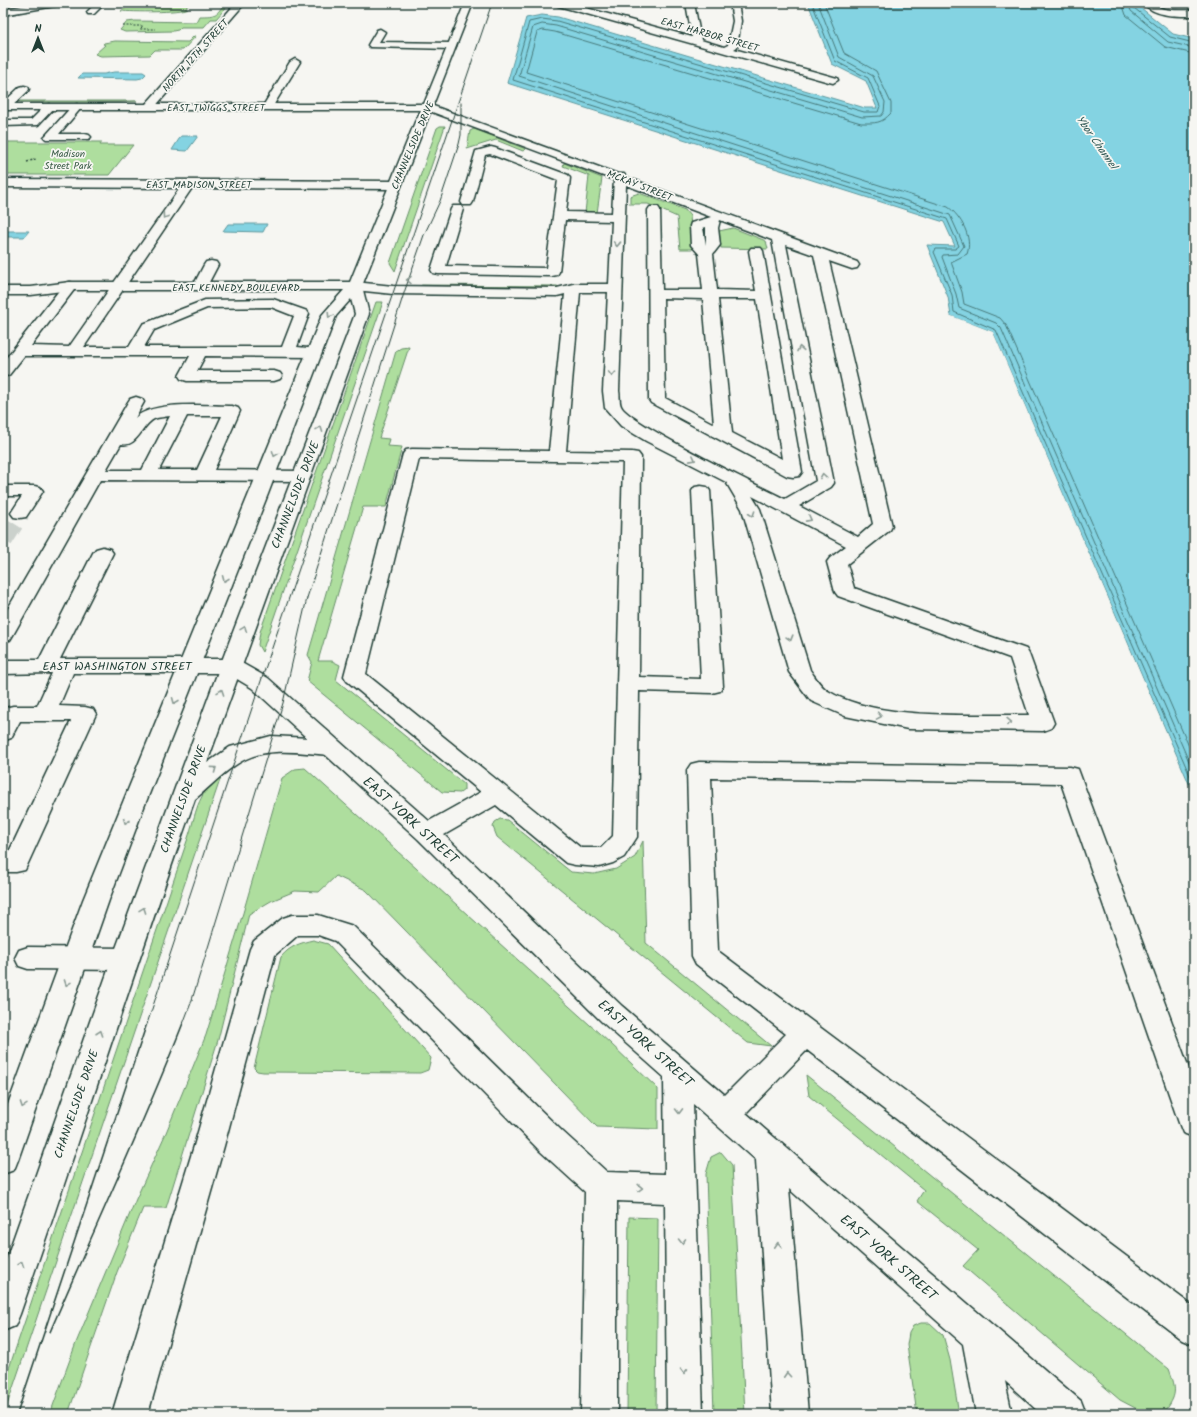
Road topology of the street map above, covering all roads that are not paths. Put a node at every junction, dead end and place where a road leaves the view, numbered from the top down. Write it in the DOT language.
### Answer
graph roads {
  1 [pos="55,3"];
  2 [pos="101,3"];
  3 [pos="241,3"];
  4 [pos="469,3"];
  5 [pos="558,3"];
  6 [pos="690,3"];
  7 [pos="734,3"];
  8 [pos="1147,3"];
  9 [pos="90,7"];
  10 [pos="3,12"];
  11 [pos="81,12"];
  12 [pos="38,13"];
  13 [pos="1194,13"];
  14 [pos="380,32"];
  15 [pos="697,42"];
  16 [pos="451,46"];
  17 [pos="724,50"];
  18 [pos="295,62"];
  19 [pos="833,80"];
  20 [pos="20,89"];
  21 [pos="268,106"];
  22 [pos="5,107"];
  23 [pos="50,107"];
  24 [pos="77,107"];
  25 [pos="149,107"];
  26 [pos="428,107"];
  27 [pos="3,123"];
  28 [pos="85,137"];
  29 [pos="620,177"];
  30 [pos="181,181"];
  31 [pos="3,183"];
  32 [pos="395,185"];
  33 [pos="654,210"];
  34 [pos="559,216"];
  35 [pos="618,217"];
  36 [pos="719,218"];
  37 [pos="778,237"];
  38 [pos="756,251"];
  39 [pos="820,252"];
  40 [pos="852,264"];
  41 [pos="211,265"];
  42 [pos="3,279"];
  43 [pos="70,286"];
  44 [pos="117,286"];
  45 [pos="200,286"];
  46 [pos="355,286"];
  47 [pos="257,287"];
  48 [pos="573,288"];
  49 [pos="615,288"];
  50 [pos="3,291"];
  51 [pos="656,294"];
  52 [pos="710,294"];
  53 [pos="764,295"];
  54 [pos="250,303"];
  55 [pos="290,345"];
  56 [pos="317,345"];
  57 [pos="19,351"];
  58 [pos="73,352"];
  59 [pos="133,352"];
  60 [pos="200,352"];
  61 [pos="3,372"];
  62 [pos="274,376"];
  63 [pos="136,402"];
  64 [pos="181,411"];
  65 [pos="724,436"];
  66 [pos="661,442"];
  67 [pos="557,456"];
  68 [pos="632,457"];
  69 [pos="94,475"];
  70 [pos="141,475"];
  71 [pos="203,476"];
  72 [pos="267,476"];
  73 [pos="302,476"];
  74 [pos="733,480"];
  75 [pos="3,491"];
  76 [pos="701,491"];
  77 [pos="785,506"];
  78 [pos="20,513"];
  79 [pos="859,545"];
  80 [pos="103,553"];
  81 [pos="3,636"];
  82 [pos="190,665"];
  83 [pos="56,666"];
  84 [pos="231,666"];
  85 [pos="3,667"];
  86 [pos="627,684"];
  87 [pos="44,714"];
  88 [pos="3,733"];
  89 [pos="329,747"];
  90 [pos="498,793"];
  91 [pos="185,795"];
  92 [pos="427,833"];
  93 [pos="3,863"];
  94 [pos="28,958"];
  95 [pos="75,959"];
  96 [pos="125,959"];
  97 [pos="806,1032"];
  98 [pos="678,1072"];
  99 [pos="726,1114"];
  100 [pos="1194,1123"];
  101 [pos="771,1153"];
  102 [pos="3,1160"];
  103 [pos="601,1186"];
  104 [pos="681,1189"];
  105 [pos="3,1314"];
  106 [pos="1194,1328"];
  107 [pos="978,1335"];
  108 [pos="130,1414"];
  109 [pos="599,1414"];
  110 [pos="685,1414"];
  111 [pos="790,1414"];
  112 [pos="994,1414"];
  113 [pos="1068,1414"];
  1 -- 10 [label="main road"];
  2 -- 9 [label="main road"];
  3 -- 25 [label="main road, NORTH 12TH STREET"];
  4 -- 16 [label="main road, CHANNELSIDE DRIVE"];
  5 -- 15 [label="main road, EAST HARBOR STREET"];
  6 -- 15 [label="main road"];
  7 -- 17 [label="main road"];
  8 -- 13 [label="main road"];
  9 -- 11 [label="main road"];
  10 -- 12 [label="main road"];
  14 -- 16 [label="main road"];
  15 -- 17 [label="main road, EAST HARBOR STREET"];
  16 -- 26 [label="main road, CHANNELSIDE DRIVE"];
  17 -- 19 [label="main road, EAST HARBOR STREET"];
  18 -- 21 [label="main road"];
  20 -- 22 [label="main road"];
  21 -- 25 [label="main road, EAST TWIGGS STREET"];
  21 -- 26 [label="main road, EAST TWIGGS STREET"];
  22 -- 23 [label="main road, EAST TWIGGS STREET"];
  23 -- 24 [label="main road, EAST TWIGGS STREET"];
  23 -- 27 [label="main road"];
  24 -- 25 [label="main road, EAST TWIGGS STREET"];
  24 -- 28 [label="main road"];
  26 -- 29 [label="main road, MCKAY STREET"];
  26 -- 32 [label="main road, CHANNELSIDE DRIVE"];
  29 -- 35 [label="main road"];
  29 -- 36 [label="main road, MCKAY STREET"];
  30 -- 31 [label="main road, EAST MADISON STREET"];
  30 -- 32 [label="main road, EAST MADISON STREET"];
  30 -- 44 [label="main road, one-way"];
  32 -- 46 [label="main road, CHANNELSIDE DRIVE"];
  33 -- 51 [label="main road"];
  34 -- 34 [label="main road"];
  34 -- 35 [label="main road"];
  35 -- 49 [label="main road, one-way"];
  36 -- 37 [label="main road, MCKAY STREET"];
  36 -- 52 [label="main road"];
  37 -- 39 [label="main road, MCKAY STREET"];
  77 -- 37 [label="main road, one-way"];
  38 -- 53 [label="main road"];
  39 -- 40 [label="main road, MCKAY STREET"];
  39 -- 79 [label="main road"];
  41 -- 45 [label="main road"];
  42 -- 43 [label="main road"];
  43 -- 44 [label="main road, EAST KENNEDY BOULEVARD"];
  43 -- 50 [label="main road"];
  43 -- 57 [label="main road"];
  44 -- 45 [label="main road, EAST KENNEDY BOULEVARD"];
  44 -- 58 [label="main road"];
  45 -- 47 [label="main road, EAST KENNEDY BOULEVARD"];
  46 -- 47 [label="main road, EAST KENNEDY BOULEVARD"];
  46 -- 48 [label="main road, EAST KENNEDY BOULEVARD"];
  46 -- 56 [label="main road, CHANNELSIDE DRIVE, one-way"];
  73 -- 46 [label="main road, CHANNELSIDE DRIVE, one-way"];
  47 -- 54 [label="main road"];
  48 -- 49 [label="main road, EAST KENNEDY BOULEVARD"];
  48 -- 67 [label="main road"];
  49 -- 66 [label="main road, one-way"];
  51 -- 52 [label="main road"];
  51 -- 65 [label="main road"];
  52 -- 53 [label="main road"];
  52 -- 65 [label="main road"];
  53 -- 65 [label="main road"];
  54 -- 55 [label="main road"];
  54 -- 59 [label="main road"];
  55 -- 56 [label="main road"];
  55 -- 60 [label="main road"];
  56 -- 72 [label="main road, CHANNELSIDE DRIVE, one-way"];
  57 -- 58 [label="main road"];
  57 -- 61 [label="main road"];
  58 -- 59 [label="main road"];
  59 -- 60 [label="main road"];
  60 -- 62 [label="main road"];
  63 -- 69 [label="main road"];
  64 -- 70 [label="main road"];
  64 -- 70 [label="main road"];
  64 -- 71 [label="main road"];
  66 -- 68 [label="main road"];
  66 -- 74 [label="main road, one-way"];
  67 -- 68 [label="main road"];
  67 -- 90 [label="main road"];
  68 -- 86 [label="main road"];
  69 -- 70 [label="main road"];
  69 -- 81 [label="main road"];
  70 -- 71 [label="main road"];
  71 -- 72 [label="main road"];
  72 -- 73 [label="main road"];
  72 -- 82 [label="main road, CHANNELSIDE DRIVE, one-way"];
  84 -- 73 [label="main road, CHANNELSIDE DRIVE, one-way"];
  74 -- 77 [label="main road"];
  74 -- 79 [label="main road, one-way"];
  75 -- 78 [label="main road"];
  76 -- 86 [label="main road"];
  77 -- 79 [label="main road, one-way"];
  80 -- 83 [label="main road"];
  82 -- 83 [label="main road, EAST WASHINGTON STREET"];
  82 -- 84 [label="main road, EAST WASHINGTON STREET"];
  82 -- 95 [label="main road, CHANNELSIDE DRIVE, one-way"];
  83 -- 85 [label="main road, EAST WASHINGTON STREET"];
  83 -- 87 [label="main road"];
  84 -- 89 [label="main road, EAST YORK STREET"];
  91 -- 84 [label="main road, CHANNELSIDE DRIVE, one-way"];
  86 -- 90 [label="main road"];
  87 -- 88 [label="main road"];
  87 -- 93 [label="main road"];
  91 -- 89 [label="main road, one-way"];
  89 -- 92 [label="main road, EAST YORK STREET"];
  90 -- 92 [label="main road"];
  96 -- 91 [label="main road, CHANNELSIDE DRIVE, one-way"];
  92 -- 98 [label="main road, EAST YORK STREET"];
  94 -- 95 [label="main road"];
  95 -- 96 [label="main road"];
  95 -- 102 [label="main road, CHANNELSIDE DRIVE, one-way"];
  105 -- 96 [label="main road, CHANNELSIDE DRIVE, one-way"];
  97 -- 99 [label="main road"];
  97 -- 100 [label="main road"];
  97 -- 106 [label="main road"];
  98 -- 99 [label="main road, EAST YORK STREET"];
  98 -- 104 [label="main road, one-way"];
  99 -- 101 [label="main road, EAST YORK STREET"];
  101 -- 107 [label="main road, EAST YORK STREET"];
  111 -- 101 [label="main road, one-way"];
  103 -- 104 [label="main road, one-way"];
  103 -- 108 [label="main road"];
  103 -- 109 [label="main road"];
  104 -- 110 [label="main road, one-way"];
  107 -- 112 [label="main road"];
  107 -- 113 [label="main road, EAST YORK STREET"];
}
